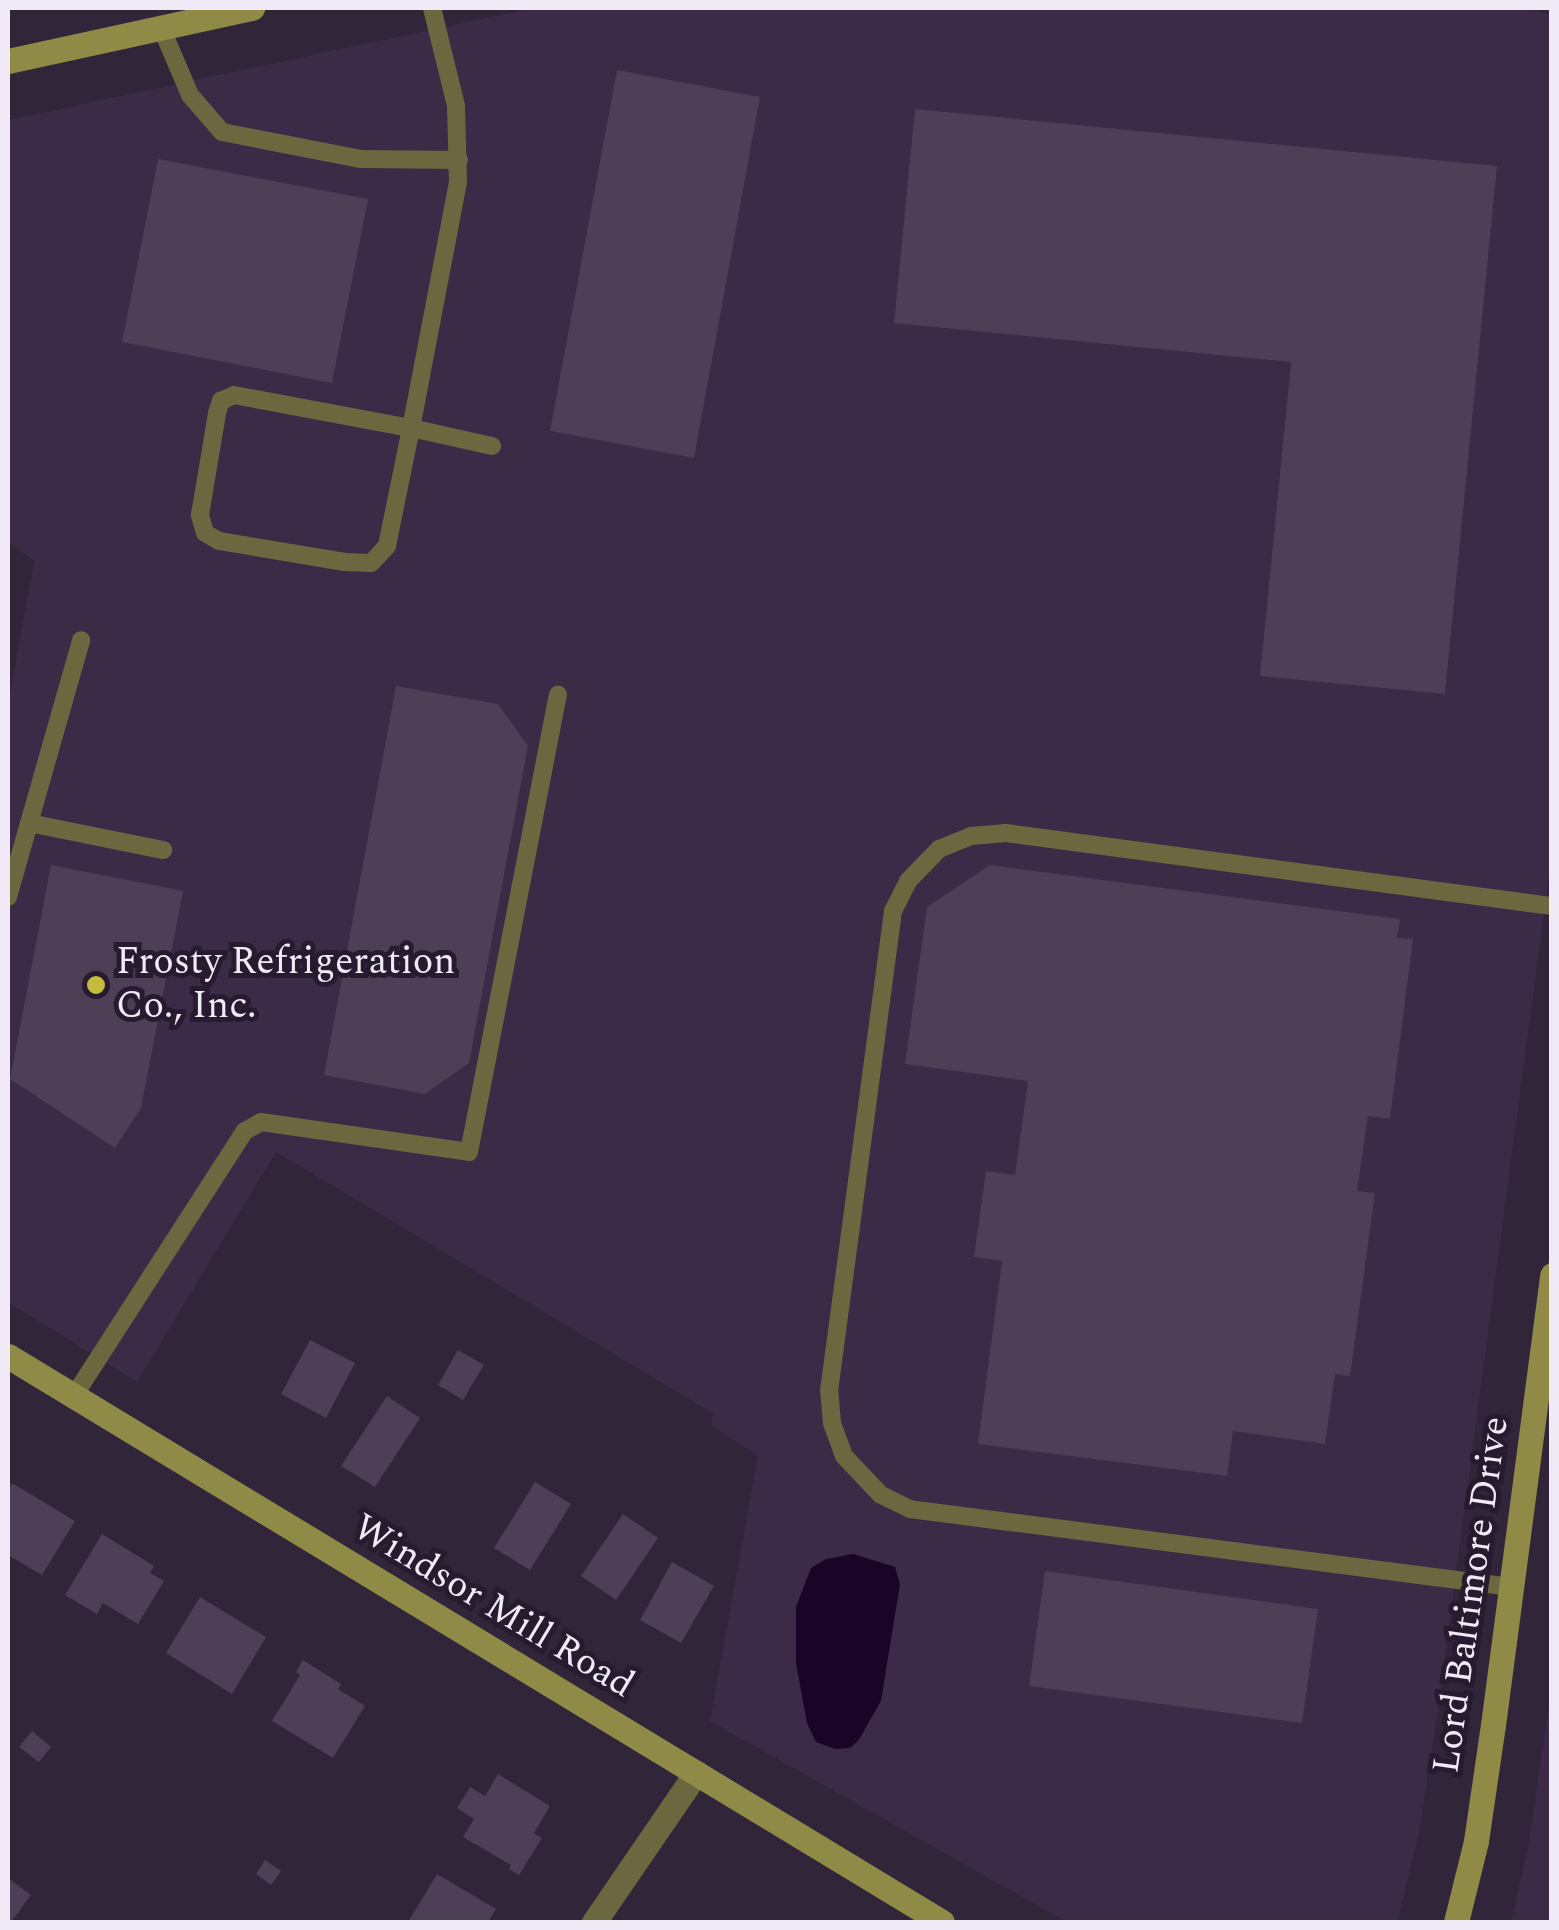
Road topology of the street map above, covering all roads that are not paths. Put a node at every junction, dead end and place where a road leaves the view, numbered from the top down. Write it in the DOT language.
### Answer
graph roads {
  1 [pos="252,8"];
  2 [pos="432,8"];
  3 [pos="162,27"];
  4 [pos="8,60"];
  5 [pos="459,160"];
  6 [pos="411,428"];
  7 [pos="492,446"];
  8 [pos="81,640"];
  9 [pos="558,695"];
  10 [pos="29,822"];
  11 [pos="163,850"];
  12 [pos="8,897"];
  13 [pos="1552,906"];
  14 [pos="1552,1275"];
  15 [pos="8,1356"];
  16 [pos="72,1398"];
  17 [pos="1511,1587"];
  18 [pos="696,1772"];
  19 [pos="594,1922"];
  20 [pos="942,1922"];
  21 [pos="1456,1922"];
  1 -- 3 [label="main road"];
  2 -- 5 [label="lane"];
  3 -- 4 [label="main road"];
  3 -- 5 [label="lane"];
  5 -- 6 [label="lane"];
  6 -- 6 [label="lane"];
  6 -- 7 [label="lane"];
  8 -- 10 [label="lane"];
  9 -- 16 [label="lane"];
  10 -- 11 [label="lane"];
  10 -- 12 [label="lane"];
  13 -- 17 [label="lane"];
  14 -- 17 [label="main road, Lord Baltimore Drive"];
  15 -- 16 [label="main road, Windsor Mill Road"];
  16 -- 18 [label="main road, Windsor Mill Road"];
  17 -- 21 [label="main road, Lord Baltimore Drive"];
  18 -- 19 [label="street"];
  18 -- 20 [label="main road, Windsor Mill Road"];
}
